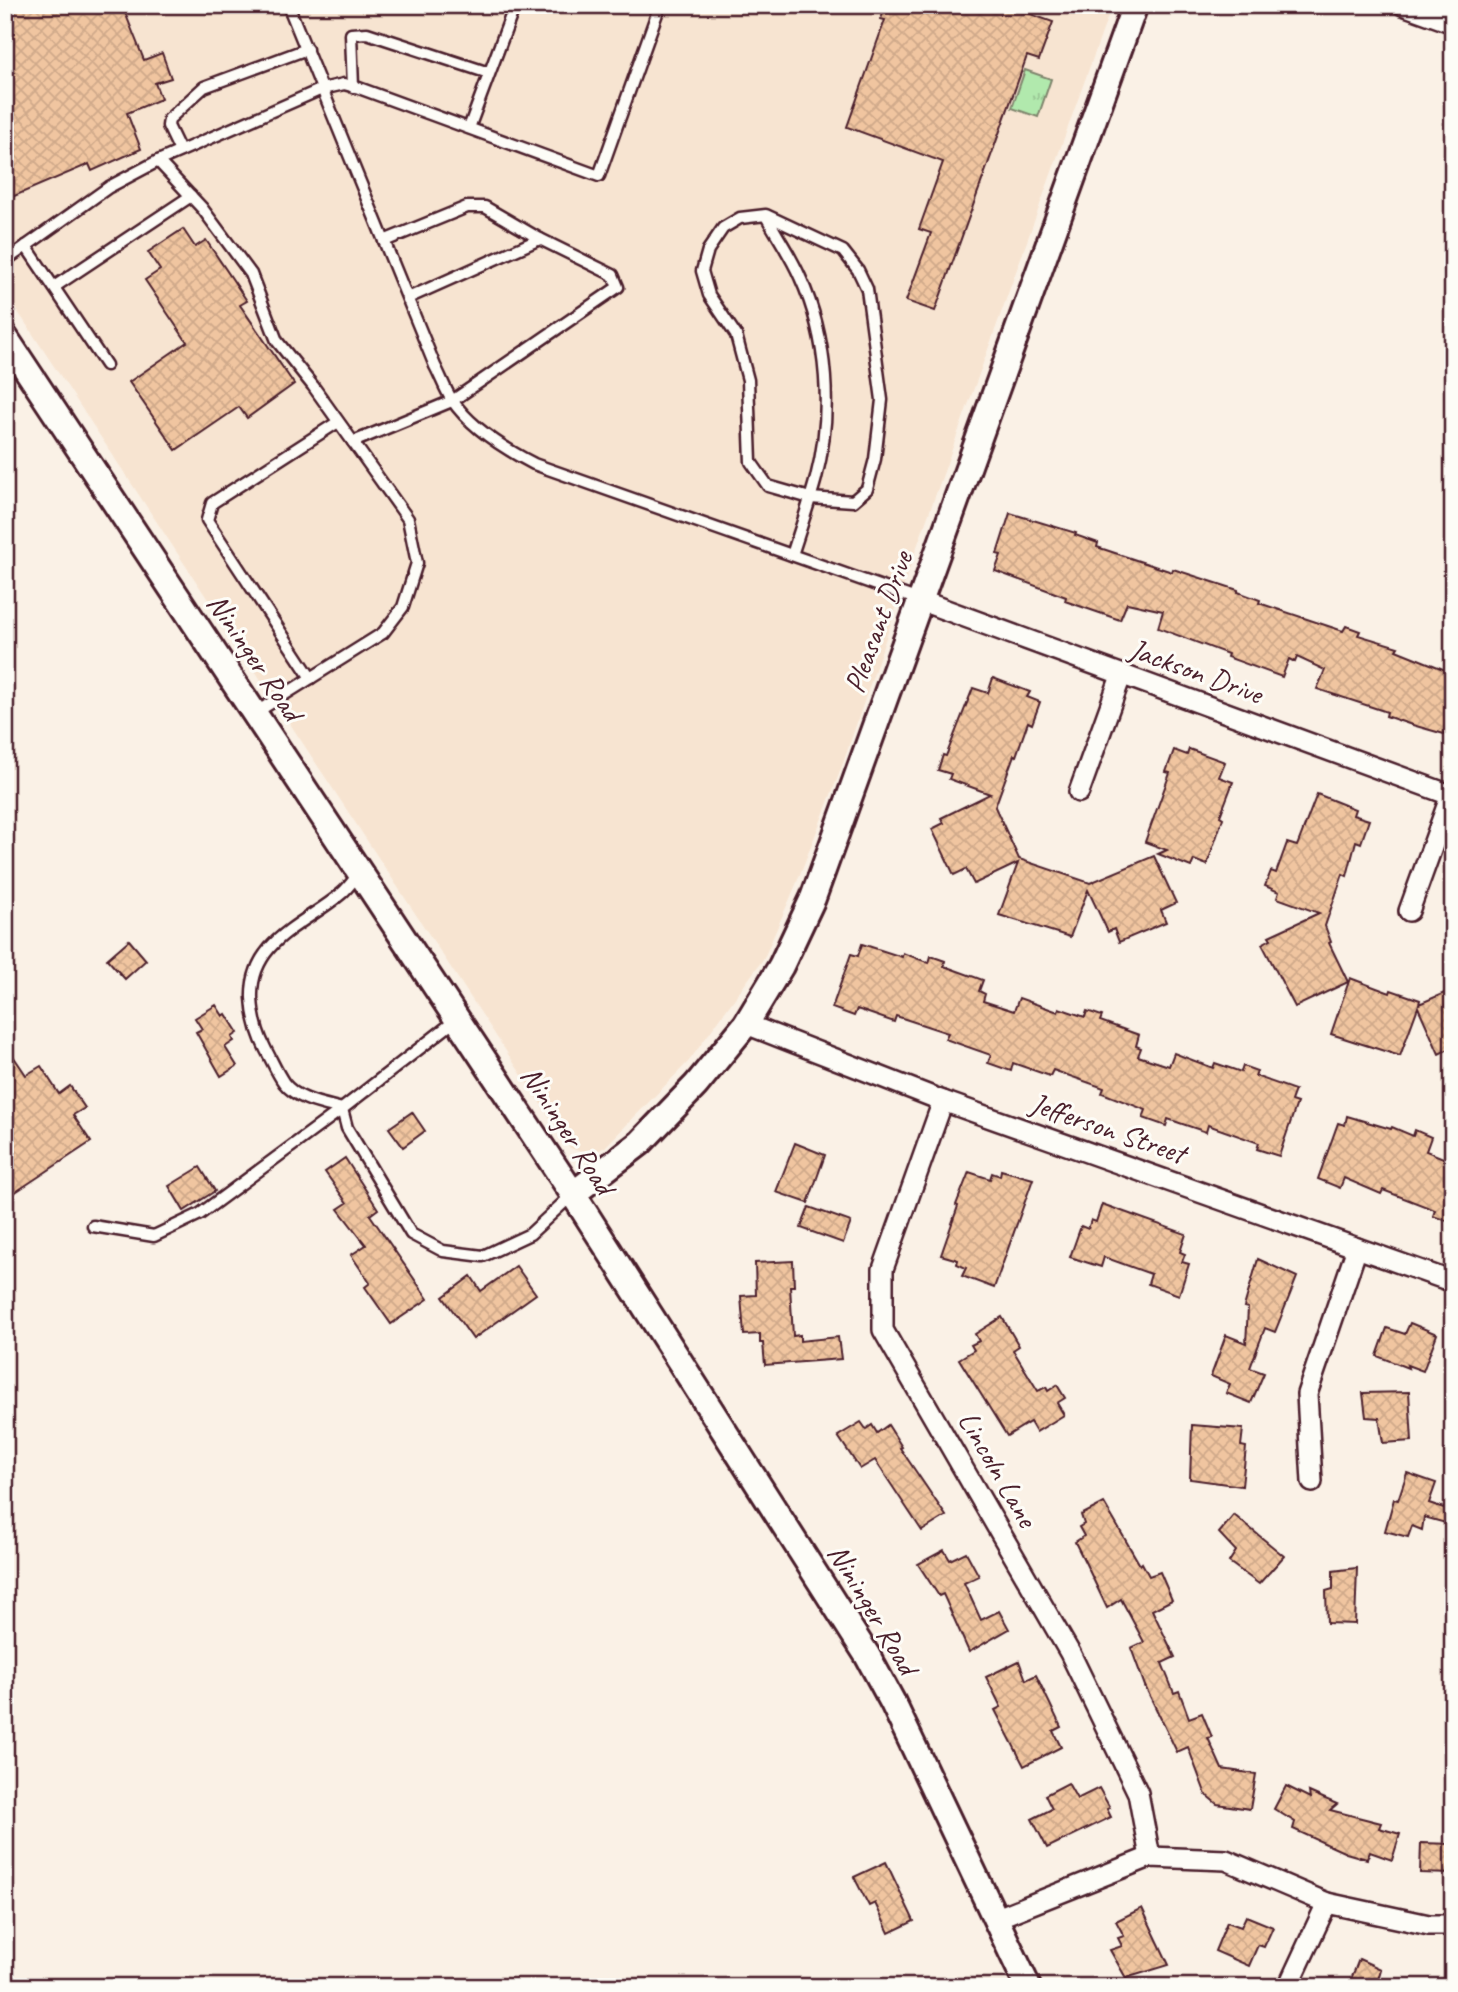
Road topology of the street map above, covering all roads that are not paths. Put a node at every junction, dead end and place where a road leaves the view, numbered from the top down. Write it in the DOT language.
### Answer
graph roads {
  1 [pos="288,5"];
  2 [pos="515,5"];
  3 [pos="660,5"];
  4 [pos="1135,5"];
  5 [pos="1403,5"];
  6 [pos="1453,23"];
  7 [pos="307,50"];
  8 [pos="489,73"];
  9 [pos="353,86"];
  10 [pos="322,89"];
  11 [pos="469,128"];
  12 [pos="180,151"];
  13 [pos="158,161"];
  14 [pos="191,196"];
  15 [pos="766,215"];
  16 [pos="540,239"];
  17 [pos="384,241"];
  18 [pos="26,246"];
  19 [pos="5,261"];
  20 [pos="54,287"];
  21 [pos="408,298"];
  22 [pos="5,337"];
  23 [pos="106,365"];
  24 [pos="452,401"];
  25 [pos="338,422"];
  26 [pos="353,442"];
  27 [pos="810,498"];
  28 [pos="792,555"];
  29 [pos="919,600"];
  30 [pos="1121,676"];
  31 [pos="311,678"];
  32 [pos="255,713"];
  33 [pos="1079,792"];
  34 [pos="1452,795"];
  35 [pos="360,872"];
  36 [pos="1409,911"];
  37 [pos="457,1019"];
  38 [pos="746,1024"];
  39 [pos="943,1101"];
  40 [pos="342,1109"];
  41 [pos="573,1194"];
  42 [pos="93,1226"];
  43 [pos="1357,1248"];
  44 [pos="1453,1282"];
  45 [pos="1312,1482"];
  46 [pos="1150,1857"];
  47 [pos="1326,1903"];
  48 [pos="997,1919"];
  49 [pos="1453,1926"];
  50 [pos="1028,1987"];
  51 [pos="1288,1987"];
  1 -- 7 [label="lane"];
  2 -- 8 [label="lane"];
  3 -- 11 [label="lane"];
  4 -- 29 [label="street, Pleasant Drive"];
  5 -- 6 [label="street"];
  7 -- 10 [label="lane"];
  7 -- 12 [label="lane"];
  8 -- 9 [label="lane"];
  8 -- 11 [label="lane"];
  9 -- 10 [label="lane"];
  9 -- 11 [label="lane"];
  10 -- 12 [label="lane"];
  10 -- 17 [label="lane"];
  12 -- 13 [label="lane"];
  13 -- 14 [label="lane"];
  13 -- 18 [label="lane"];
  14 -- 20 [label="lane"];
  14 -- 25 [label="lane"];
  15 -- 27 [label="lane"];
  15 -- 27 [label="lane"];
  15 -- 27 [label="lane"];
  16 -- 17 [label="lane"];
  16 -- 21 [label="lane"];
  16 -- 24 [label="lane"];
  17 -- 21 [label="lane"];
  18 -- 19 [label="lane"];
  18 -- 20 [label="lane"];
  20 -- 23 [label="lane"];
  21 -- 24 [label="lane"];
  22 -- 32 [label="street, Nininger Road"];
  24 -- 26 [label="lane"];
  24 -- 28 [label="lane"];
  25 -- 26 [label="lane"];
  25 -- 31 [label="lane"];
  26 -- 31 [label="lane"];
  27 -- 28 [label="lane"];
  28 -- 29 [label="lane"];
  29 -- 30 [label="street, Jackson Drive"];
  29 -- 38 [label="street, Pleasant Drive"];
  30 -- 33 [label="street"];
  30 -- 34 [label="street, Jackson Drive"];
  31 -- 32 [label="lane"];
  32 -- 35 [label="street, Nininger Road"];
  34 -- 36 [label="street"];
  35 -- 37 [label="street, Nininger Road"];
  35 -- 40 [label="lane"];
  37 -- 40 [label="lane"];
  37 -- 41 [label="street, Nininger Road"];
  38 -- 39 [label="street, Jefferson Street"];
  38 -- 41 [label="street, Pleasant Drive"];
  39 -- 43 [label="street, Jefferson Street"];
  39 -- 46 [label="street, Lincoln Lane"];
  40 -- 41 [label="lane"];
  40 -- 42 [label="lane"];
  41 -- 48 [label="street, Nininger Road"];
  43 -- 44 [label="street, Jefferson Street"];
  43 -- 45 [label="street"];
  46 -- 47 [label="street"];
  46 -- 48 [label="street"];
  47 -- 49 [label="street"];
  47 -- 51 [label="street"];
  48 -- 50 [label="street, Nininger Road"];
}
